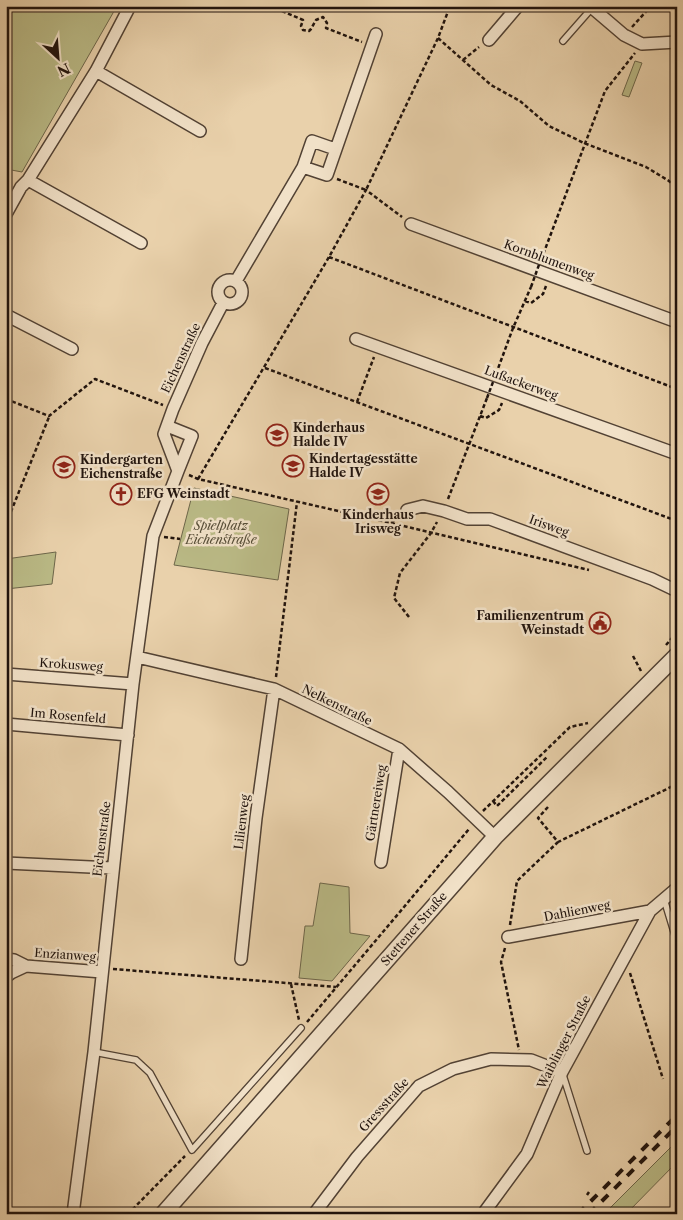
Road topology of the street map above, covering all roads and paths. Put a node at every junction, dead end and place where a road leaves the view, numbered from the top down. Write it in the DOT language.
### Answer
graph roads {
  1 [pos="130,6"];
  2 [pos="270,6"];
  3 [pos="450,6"];
  4 [pos="518,6"];
  5 [pos="651,6"];
  6 [pos="591,7"];
  7 [pos="376,34"];
  8 [pos="624,35"];
  9 [pos="438,38"];
  10 [pos="489,40"];
  11 [pos="562,41"];
  12 [pos="677,42"];
  13 [pos="642,44"];
  14 [pos="372,46"];
  15 [pos="463,60"];
  16 [pos="96,71"];
  17 [pos="200,130"];
  18 [pos="584,143"];
  19 [pos="336,149"];
  20 [pos="303,167"];
  21 [pos="327,175"];
  22 [pos="28,180"];
  23 [pos="677,188"];
  24 [pos="366,190"];
  25 [pos="6,214"];
  26 [pos="411,224"];
  27 [pos="141,243"];
  28 [pos="329,257"];
  29 [pos="236,281"];
  30 [pos="543,294"];
  31 [pos="525,301"];
  32 [pos="223,303"];
  33 [pos="6,315"];
  34 [pos="677,322"];
  35 [pos="513,328"];
  36 [pos="356,338"];
  37 [pos="378,347"];
  38 [pos="72,349"];
  39 [pos="264,368"];
  40 [pos="677,389"];
  41 [pos="6,399"];
  42 [pos="357,402"];
  43 [pos="172,409"];
  44 [pos="499,410"];
  45 [pos="50,416"];
  46 [pos="480,416"];
  47 [pos="167,426"];
  48 [pos="470,444"];
  49 [pos="677,454"];
  50 [pos="178,471"];
  51 [pos="198,479"];
  52 [pos="297,502"];
  53 [pos="407,510"];
  54 [pos="444,511"];
  55 [pos="677,521"];
  56 [pos="391,523"];
  57 [pos="6,524"];
  58 [pos="431,533"];
  59 [pos="592,571"];
  60 [pos="677,591"];
  61 [pos="409,617"];
  62 [pos="677,655"];
  63 [pos="633,656"];
  64 [pos="137,657"];
  65 [pos="6,674"];
  66 [pos="643,674"];
  67 [pos="133,684"];
  68 [pos="274,689"];
  69 [pos="6,724"];
  70 [pos="128,735"];
  71 [pos="398,749"];
  72 [pos="547,757"];
  73 [pos="677,784"];
  74 [pos="493,801"];
  75 [pos="548,807"];
  76 [pos="495,837"];
  77 [pos="381,862"];
  78 [pos="6,863"];
  79 [pos="112,868"];
  80 [pos="677,888"];
  81 [pos="664,898"];
  82 [pos="650,911"];
  83 [pos="508,937"];
  84 [pos="677,942"];
  85 [pos="625,957"];
  86 [pos="6,959"];
  87 [pos="241,959"];
  88 [pos="26,966"];
  89 [pos="102,970"];
  90 [pos="6,977"];
  91 [pos="291,984"];
  92 [pos="336,987"];
  93 [pos="301,1028"];
  94 [pos="94,1052"];
  95 [pos="562,1072"];
  96 [pos="663,1079"];
  97 [pos="192,1150"];
  98 [pos="587,1151"];
  99 [pos="73,1214"];
  100 [pos="128,1214"];
  101 [pos="163,1214"];
  102 [pos="314,1214"];
  103 [pos="483,1214"];
  1 -- 16 [label="street"];
  2 -- 14 [label="path"];
  3 -- 9 [label="path"];
  4 -- 10 [label="street"];
  5 -- 8 [label="path"];
  6 -- 8 [label="street"];
  6 -- 11 [label="lane"];
  7 -- 14 [label="street"];
  8 -- 13 [label="street"];
  9 -- 15 [label="path"];
  9 -- 24 [label="path"];
  10 -- 15 [label="path"];
  12 -- 13 [label="street"];
  13 -- 18 [label="path"];
  14 -- 19 [label="street"];
  15 -- 18 [label="path"];
  16 -- 17 [label="street"];
  16 -- 22 [label="street"];
  18 -- 23 [label="path"];
  18 -- 31 [label="path, bridge"];
  19 -- 20 [label="street"];
  19 -- 21 [label="street"];
  20 -- 21 [label="street"];
  20 -- 29 [label="street"];
  21 -- 24 [label="path"];
  22 -- 25 [label="street"];
  22 -- 27 [label="street"];
  24 -- 26 [label="path"];
  24 -- 28 [label="path"];
  26 -- 34 [label="street, Kornblumenweg"];
  28 -- 35 [label="path"];
  28 -- 39 [label="path"];
  29 -- 32 [label="street, Eichenstraße"];
  29 -- 32 [label="street"];
  30 -- 31 [label="path"];
  31 -- 35 [label="path"];
  32 -- 43 [label="street, Eichenstraße"];
  33 -- 38 [label="street"];
  35 -- 40 [label="path"];
  35 -- 46 [label="path, bridge"];
  36 -- 37 [label="street, Lußackerweg"];
  37 -- 42 [label="path"];
  37 -- 49 [label="street, Lußackerweg"];
  39 -- 42 [label="path"];
  39 -- 51 [label="path"];
  41 -- 45 [label="path"];
  42 -- 48 [label="path"];
  43 -- 45 [label="path"];
  43 -- 47 [label="street, Eichenstraße"];
  44 -- 46 [label="path"];
  45 -- 57 [label="path"];
  46 -- 48 [label="path"];
  47 -- 50 [label="street, Eichenstraße"];
  47 -- 50 [label="street, Eichenstraße"];
  48 -- 54 [label="path"];
  48 -- 55 [label="path"];
  50 -- 51 [label="path"];
  50 -- 64 [label="street, Eichenstraße"];
  51 -- 52 [label="path"];
  52 -- 56 [label="path"];
  52 -- 68 [label="path"];
  53 -- 54 [label="street, Irisweg"];
  53 -- 56 [label="path"];
  54 -- 58 [label="path"];
  54 -- 60 [label="street, Irisweg"];
  56 -- 58 [label="path"];
  58 -- 59 [label="path"];
  58 -- 61 [label="path"];
  62 -- 76 [label="street, Stettener Straße"];
  63 -- 66 [label="path"];
  64 -- 67 [label="street, Eichenstraße"];
  64 -- 68 [label="street, Nelkenstraße"];
  65 -- 67 [label="street, Krokusweg"];
  67 -- 70 [label="street, Eichenstraße"];
  68 -- 71 [label="street, Nelkenstraße"];
  68 -- 87 [label="street, Lilienweg"];
  69 -- 70 [label="street, Im Rosenfeld"];
  70 -- 79 [label="street, Eichenstraße"];
  71 -- 76 [label="street, Nelkenstraße"];
  71 -- 77 [label="street, Gärtnereiweg"];
  72 -- 74 [label="path"];
  73 -- 75 [label="path"];
  76 -- 101 [label="street, Stettener Straße"];
  78 -- 79 [label="street"];
  79 -- 89 [label="street, Eichenstraße"];
  80 -- 81 [label="street, Waiblinger Straße"];
  81 -- 82 [label="street, Waiblinger Straße"];
  81 -- 84 [label="lane"];
  82 -- 83 [label="street, Dahlienweg"];
  82 -- 85 [label="street, Waiblinger Straße"];
  85 -- 95 [label="street, Waiblinger Straße"];
  85 -- 96 [label="path"];
  86 -- 88 [label="street, Enzianweg"];
  88 -- 89 [label="street, Enzianweg"];
  88 -- 90 [label="street, Enzianweg"];
  89 -- 91 [label="path"];
  89 -- 94 [label="street, Eichenstraße"];
  91 -- 92 [label="path"];
  91 -- 93 [label="path"];
  93 -- 97 [label="lane"];
  94 -- 97 [label="lane"];
  94 -- 99 [label="street, Eichenstraße"];
  95 -- 98 [label="lane"];
  95 -- 102 [label="street, Gressstraße"];
  95 -- 103 [label="street, Waiblinger Straße"];
  97 -- 100 [label="path"];
}
